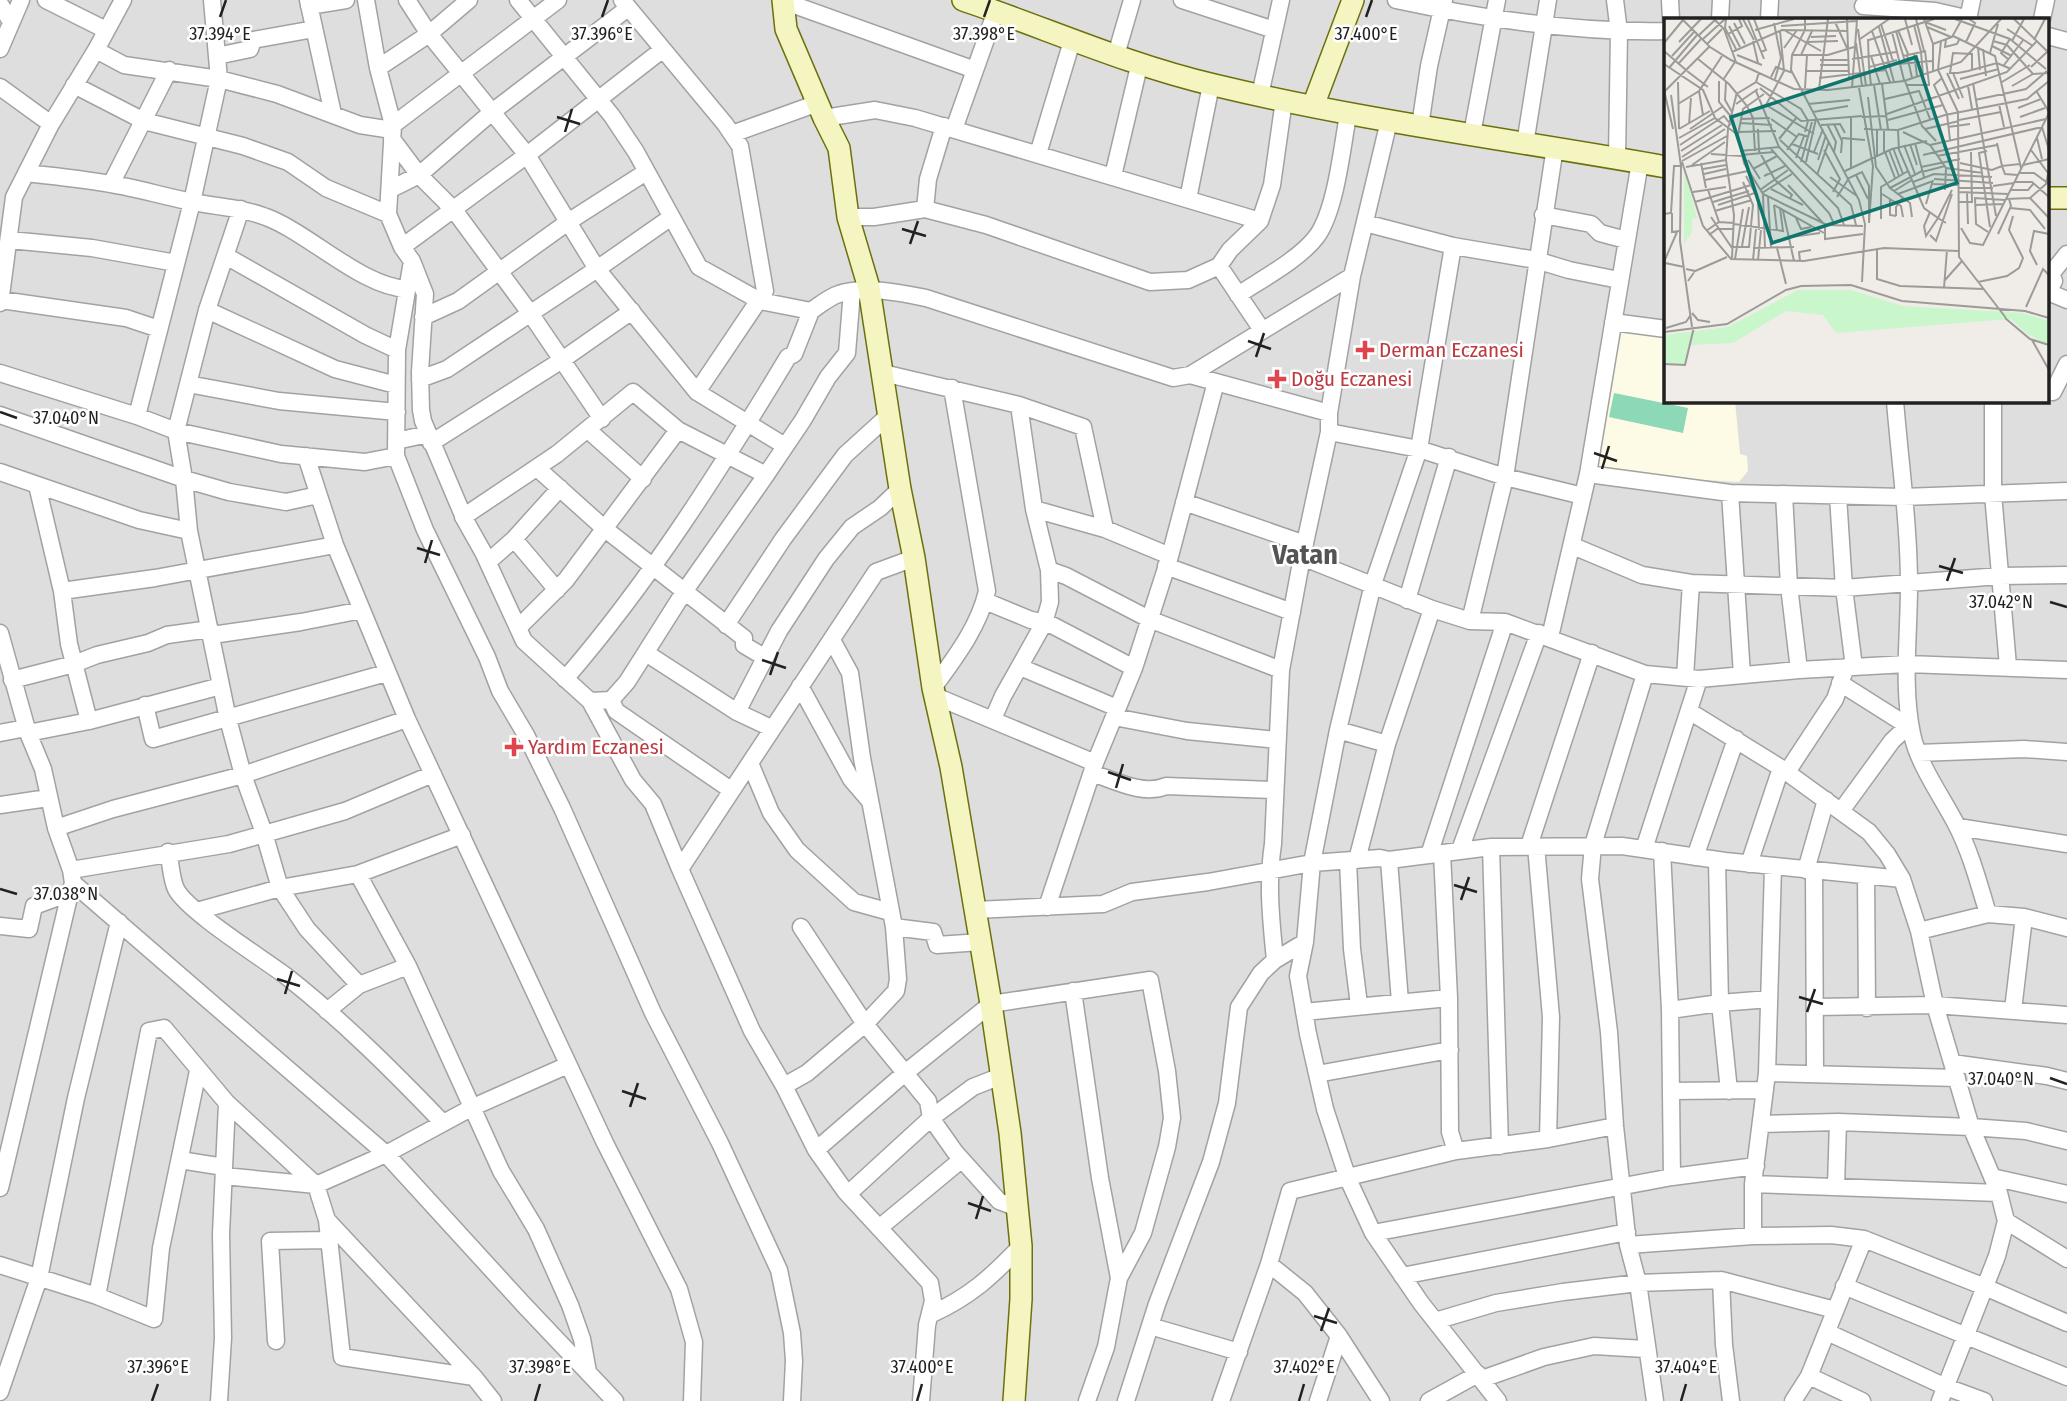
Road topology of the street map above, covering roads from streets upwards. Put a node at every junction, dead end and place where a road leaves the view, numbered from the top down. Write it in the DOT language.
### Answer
graph roads {
  1 [pos="21,0"];
  2 [pos="46,0"];
  3 [pos="123,0"];
  4 [pos="212,0"];
  5 [pos="346,0"];
  6 [pos="366,0"];
  7 [pos="407,0"];
  8 [pos="469,0"];
  9 [pos="518,0"];
  10 [pos="558,0"];
  11 [pos="778,0"];
  12 [pos="1182,0"];
  13 [pos="1280,0"];
  14 [pos="1353,0"];
  15 [pos="1396,0"];
  16 [pos="1497,0"];
  17 [pos="1548,0"];
  18 [pos="1615,0"];
  19 [pos="1670,0"];
  20 [pos="1721,0"];
  21 [pos="1770,0"];
  22 [pos="1972,0"];
  23 [pos="2046,0"];
  24 [pos="1128,1"];
  25 [pos="309,3"];
  26 [pos="625,4"];
  27 [pos="981,4"];
  28 [pos="1443,6"];
  29 [pos="1936,6"];
  30 [pos="1863,8"];
  31 [pos="4,12"];
  32 [pos="1494,18"];
  33 [pos="1671,18"];
  34 [pos="1720,18"];
  35 [pos="1769,18"];
  36 [pos="1966,18"];
  37 [pos="1969,18"];
  38 [pos="2042,18"];
  39 [pos="535,19"];
  40 [pos="1543,23"];
  41 [pos="314,29"];
  42 [pos="106,30"];
  43 [pos="1274,30"];
  44 [pos="1664,31"];
  45 [pos="1619,32"];
  46 [pos="429,34"];
  47 [pos="2050,37"];
  48 [pos="1072,41"];
  49 [pos="2067,41"];
  50 [pos="0,49"];
  51 [pos="96,50"];
  52 [pos="662,50"];
  53 [pos="1116,55"];
  54 [pos="217,56"];
  55 [pos="565,57"];
  56 [pos="1140,62"];
  57 [pos="378,68"];
  58 [pos="169,70"];
  59 [pos="975,70"];
  60 [pos="462,74"];
  61 [pos="219,79"];
  62 [pos="74,85"];
  63 [pos="1211,85"];
  64 [pos="0,87"];
  65 [pos="1261,95"];
  66 [pos="598,98"];
  67 [pos="1284,100"];
  68 [pos="1313,106"];
  69 [pos="821,110"];
  70 [pos="492,112"];
  71 [pos="333,114"];
  72 [pos="1348,115"];
  73 [pos="144,121"];
  74 [pos="1389,121"];
  75 [pos="51,124"];
  76 [pos="1420,126"];
  77 [pos="949,127"];
  78 [pos="392,131"];
  79 [pos="732,134"];
  80 [pos="1472,134"];
  81 [pos="206,139"];
  82 [pos="1525,144"];
  83 [pos="1555,147"];
  84 [pos="1038,154"];
  85 [pos="527,155"];
  86 [pos="1617,158"];
  87 [pos="1640,162"];
  88 [pos="1664,166"];
  89 [pos="646,172"];
  90 [pos="26,173"];
  91 [pos="419,176"];
  92 [pos="1113,176"];
  93 [pos="111,184"];
  94 [pos="0,187"];
  95 [pos="391,189"];
  96 [pos="13,197"];
  97 [pos="1188,199"];
  98 [pos="192,202"];
  99 [pos="241,209"];
  100 [pos="925,209"];
  101 [pos="454,210"];
  102 [pos="388,214"];
  103 [pos="1543,215"];
  104 [pos="848,217"];
  105 [pos="670,218"];
  106 [pos="1260,221"];
  107 [pos="568,222"];
  108 [pos="1365,223"];
  109 [pos="9,240"];
  110 [pos="1626,240"];
  111 [pos="1453,246"];
  112 [pos="407,254"];
  113 [pos="2067,254"];
  114 [pos="226,256"];
  115 [pos="1536,260"];
  116 [pos="176,263"];
  117 [pos="3,264"];
  118 [pos="1219,266"];
  119 [pos="597,269"];
  120 [pos="499,272"];
  121 [pos="1352,276"];
  122 [pos="1619,280"];
  123 [pos="2050,288"];
  124 [pos="407,289"];
  125 [pos="860,291"];
  126 [pos="2050,293"];
  127 [pos="1238,295"];
  128 [pos="2067,300"];
  129 [pos="760,301"];
  130 [pos="0,302"];
  131 [pos="207,310"];
  132 [pos="632,311"];
  133 [pos="811,311"];
  134 [pos="530,313"];
  135 [pos="423,317"];
  136 [pos="1613,322"];
  137 [pos="159,329"];
  138 [pos="1664,329"];
  139 [pos="1262,331"];
  140 [pos="397,350"];
  141 [pos="562,360"];
  142 [pos="2067,364"];
  143 [pos="0,373"];
  144 [pos="883,373"];
  145 [pos="1190,375"];
  146 [pos="420,379"];
  147 [pos="1216,382"];
  148 [pos="188,384"];
  149 [pos="396,385"];
  150 [pos="952,387"];
  151 [pos="697,391"];
  152 [pos="2056,392"];
  153 [pos="1895,402"];
  154 [pos="1993,402"];
  155 [pos="1019,405"];
  156 [pos="397,412"];
  157 [pos="1329,414"];
  158 [pos="0,415"];
  159 [pos="889,415"];
  160 [pos="137,416"];
  161 [pos="602,419"];
  162 [pos="748,423"];
  163 [pos="588,430"];
  164 [pos="678,430"];
  165 [pos="176,431"];
  166 [pos="1329,432"];
  167 [pos="430,439"];
  168 [pos="785,446"];
  169 [pos="396,449"];
  170 [pos="1419,449"];
  171 [pos="727,455"];
  172 [pos="306,456"];
  173 [pos="1449,457"];
  174 [pos="537,468"];
  175 [pos="0,472"];
  176 [pos="1588,474"];
  177 [pos="766,475"];
  178 [pos="1505,478"];
  179 [pos="184,479"];
  180 [pos="643,479"];
  181 [pos="37,485"];
  182 [pos="560,488"];
  183 [pos="900,489"];
  184 [pos="2067,491"];
  185 [pos="1730,493"];
  186 [pos="1784,494"];
  187 [pos="1993,494"];
  188 [pos="318,495"];
  189 [pos="1583,496"];
  190 [pos="1838,496"];
  191 [pos="1903,497"];
  192 [pos="1184,502"];
  193 [pos="1034,509"];
  194 [pos="463,517"];
  195 [pos="606,529"];
  196 [pos="1105,529"];
  197 [pos="188,531"];
  198 [pos="514,539"];
  199 [pos="335,545"];
  200 [pos="1573,546"];
  201 [pos="1303,550"];
  202 [pos="914,558"];
  203 [pos="1168,561"];
  204 [pos="488,562"];
  205 [pos="652,566"];
  206 [pos="1049,570"];
  207 [pos="196,571"];
  208 [pos="2067,575"];
  209 [pos="2000,576"];
  210 [pos="1691,583"];
  211 [pos="1909,583"];
  212 [pos="1373,584"];
  213 [pos="1738,585"];
  214 [pos="1789,586"];
  215 [pos="1844,588"];
  216 [pos="557,590"];
  217 [pos="62,591"];
  218 [pos="684,592"];
  219 [pos="1407,600"];
  220 [pos="985,601"];
  221 [pos="1432,609"];
  222 [pos="362,610"];
  223 [pos="1292,612"];
  224 [pos="1149,619"];
  225 [pos="1470,621"];
  226 [pos="1044,622"];
  227 [pos="1505,622"];
  228 [pos="726,625"];
  229 [pos="519,627"];
  230 [pos="211,632"];
  231 [pos="1545,635"];
  232 [pos="0,637"];
  233 [pos="832,640"];
  234 [pos="646,653"];
  235 [pos="1592,653"];
  236 [pos="764,657"];
  237 [pos="74,664"];
  238 [pos="1907,664"];
  239 [pos="2008,666"];
  240 [pos="1020,667"];
  241 [pos="1134,668"];
  242 [pos="1281,670"];
  243 [pos="1800,670"];
  244 [pos="2067,670"];
  245 [pos="1847,672"];
  246 [pos="386,673"];
  247 [pos="1645,674"];
  248 [pos="1742,674"];
  249 [pos="1692,678"];
  250 [pos="565,679"];
  251 [pos="12,680"];
  252 [pos="221,686"];
  253 [pos="800,686"];
  254 [pos="934,692"];
  255 [pos="611,700"];
  256 [pos="590,701"];
  257 [pos="145,705"];
  258 [pos="1689,711"];
  259 [pos="737,712"];
  260 [pos="1116,712"];
  261 [pos="228,719"];
  262 [pos="407,719"];
  263 [pos="993,719"];
  264 [pos="89,721"];
  265 [pos="1909,725"];
  266 [pos="771,728"];
  267 [pos="27,730"];
  268 [pos="1338,730"];
  269 [pos="0,733"];
  270 [pos="1736,739"];
  271 [pos="1277,740"];
  272 [pos="1387,744"];
  273 [pos="2067,752"];
  274 [pos="1918,753"];
  275 [pos="750,763"];
  276 [pos="1094,767"];
  277 [pos="1784,770"];
  278 [pos="433,774"];
  279 [pos="243,775"];
  280 [pos="731,790"];
  281 [pos="1275,790"];
  282 [pos="48,798"];
  283 [pos="1826,800"];
  284 [pos="871,803"];
  285 [pos="0,805"];
  286 [pos="1841,811"];
  287 [pos="1958,827"];
  288 [pos="56,828"];
  289 [pos="264,834"];
  290 [pos="462,835"];
  291 [pos="2067,844"];
  292 [pos="1593,845"];
  293 [pos="1532,846"];
  294 [pos="1491,848"];
  295 [pos="1644,849"];
  296 [pos="1460,850"];
  297 [pos="1662,851"];
  298 [pos="168,852"];
  299 [pos="1436,854"];
  300 [pos="1695,857"];
  301 [pos="1389,860"];
  302 [pos="1717,860"];
  303 [pos="1352,861"];
  304 [pos="1312,863"];
  305 [pos="1749,864"];
  306 [pos="1773,867"];
  307 [pos="680,869"];
  308 [pos="1269,870"];
  309 [pos="1810,871"];
  310 [pos="358,874"];
  311 [pos="1866,876"];
  312 [pos="1902,879"];
  313 [pos="71,882"];
  314 [pos="280,888"];
  315 [pos="1047,907"];
  316 [pos="975,910"];
  317 [pos="197,911"];
  318 [pos="1988,914"];
  319 [pos="2024,917"];
  320 [pos="892,919"];
  321 [pos="119,922"];
  322 [pos="802,927"];
  323 [pos="2067,928"];
  324 [pos="1,929"];
  325 [pos="1919,931"];
  326 [pos="981,942"];
  327 [pos="1305,942"];
  328 [pos="1275,960"];
  329 [pos="408,966"];
  330 [pos="359,985"];
  331 [pos="1073,991"];
  332 [pos="1449,998"];
  333 [pos="1769,999"];
  334 [pos="1400,1002"];
  335 [pos="1720,1003"];
  336 [pos="991,1004"];
  337 [pos="1359,1005"];
  338 [pos="1935,1005"];
  339 [pos="1816,1007"];
  340 [pos="1867,1008"];
  341 [pos="1670,1010"];
  342 [pos="2013,1010"];
  343 [pos="327,1012"];
  344 [pos="1304,1012"];
  345 [pos="2067,1015"];
  346 [pos="865,1024"];
  347 [pos="1450,1050"];
  348 [pos="568,1065"];
  349 [pos="1955,1070"];
  350 [pos="198,1071"];
  351 [pos="1815,1072"];
  352 [pos="905,1073"];
  353 [pos="1767,1073"];
  354 [pos="1317,1074"];
  355 [pos="1001,1076"];
  356 [pos="2067,1081"];
  357 [pos="784,1086"];
  358 [pos="1765,1090"];
  359 [pos="1671,1091"];
  360 [pos="1729,1091"];
  361 [pos="227,1103"];
  362 [pos="471,1108"];
  363 [pos="931,1118"];
  364 [pos="1838,1122"];
  365 [pos="443,1123"];
  366 [pos="1761,1124"];
  367 [pos="1615,1126"];
  368 [pos="1971,1127"];
  369 [pos="1548,1139"];
  370 [pos="2067,1141"];
  371 [pos="1500,1146"];
  372 [pos="816,1150"];
  373 [pos="1456,1151"];
  374 [pos="386,1154"];
  375 [pos="180,1160"];
  376 [pos="961,1160"];
  377 [pos="1756,1166"];
  378 [pos="224,1171"];
  379 [pos="1672,1177"];
  380 [pos="1992,1177"];
  381 [pos="1348,1179"];
  382 [pos="1753,1184"];
  383 [pos="316,1185"];
  384 [pos="1621,1186"];
  385 [pos="1836,1186"];
  386 [pos="0,1188"];
  387 [pos="1999,1193"];
  388 [pos="848,1194"];
  389 [pos="2067,1194"];
  390 [pos="1018,1208"];
  391 [pos="327,1220"];
  392 [pos="2006,1222"];
  393 [pos="879,1228"];
  394 [pos="1373,1233"];
  395 [pos="1753,1236"];
  396 [pos="1627,1239"];
  397 [pos="1864,1239"];
  398 [pos="328,1240"];
  399 [pos="1021,1246"];
  400 [pos="2067,1259"];
  401 [pos="1269,1264"];
  402 [pos="0,1265"];
  403 [pos="1402,1276"];
  404 [pos="39,1278"];
  405 [pos="1119,1278"];
  406 [pos="1721,1280"];
  407 [pos="1638,1283"];
  408 [pos="1844,1286"];
  409 [pos="1985,1287"];
  410 [pos="97,1296"];
  411 [pos="1835,1310"];
  412 [pos="930,1315"];
  413 [pos="1435,1321"];
  414 [pos="2067,1323"];
  415 [pos="1150,1326"];
  416 [pos="1827,1332"];
  417 [pos="1967,1335"];
  418 [pos="1339,1336"];
  419 [pos="276,1342"];
  420 [pos="1645,1349"];
  421 [pos="1239,1352"];
  422 [pos="588,1372"];
  423 [pos="1809,1376"];
  424 [pos="474,1377"];
  425 [pos="1480,1377"];
  426 [pos="2067,1377"];
  427 [pos="0,1392"];
  428 [pos="1943,1394"];
  429 [pos="607,1397"];
  430 [pos="219,1401"];
  431 [pos="493,1401"];
  432 [pos="692,1401"];
  433 [pos="792,1401"];
  434 [pos="921,1401"];
  435 [pos="1014,1401"];
  436 [pos="1087,1401"];
  437 [pos="1126,1401"];
  438 [pos="1222,1401"];
  439 [pos="1318,1401"];
  440 [pos="1381,1401"];
  441 [pos="1429,1401"];
  442 [pos="1498,1401"];
  443 [pos="1655,1401"];
  444 [pos="1731,1401"];
  445 [pos="1793,1401"];
  446 [pos="1862,1401"];
  447 [pos="1984,1401"];
  1 -- 31 [label="street"];
  2 -- 42 [label="street"];
  3 -- 42 [label="street"];
  4 -- 54 [label="street"];
  5 -- 25 [label="street"];
  6 -- 57 [label="street"];
  7 -- 46 [label="street"];
  8 -- 46 [label="street"];
  9 -- 39 [label="street"];
  10 -- 39 [label="street"];
  11 -- 59 [label="street"];
  11 -- 69 [label="street"];
  12 -- 43 [label="street"];
  13 -- 43 [label="street"];
  14 -- 68 [label="street"];
  15 -- 28 [label="street"];
  16 -- 32 [label="street"];
  17 -- 40 [label="street"];
  18 -- 45 [label="street"];
  19 -- 33 [label="street"];
  20 -- 34 [label="street"];
  21 -- 35 [label="street"];
  22 -- 37 [label="street"];
  23 -- 38 [label="street"];
  24 -- 53 [label="street"];
  25 -- 41 [label="street"];
  26 -- 52 [label="street"];
  26 -- 55 [label="street"];
  27 -- 48 [label="street"];
  27 -- 59 [label="street"];
  28 -- 32 [label="street"];
  28 -- 76 [label="street"];
  29 -- 30 [label="street"];
  29 -- 36 [label="street"];
  31 -- 50 [label="street"];
  32 -- 40 [label="street"];
  32 -- 80 [label="street"];
  39 -- 55 [label="street"];
  39 -- 60 [label="street"];
  40 -- 45 [label="street"];
  40 -- 82 [label="street"];
  41 -- 54 [label="street"];
  41 -- 71 [label="street"];
  42 -- 51 [label="street"];
  43 -- 65 [label="street"];
  44 -- 45 [label="street"];
  45 -- 86 [label="street"];
  46 -- 57 [label="street"];
  46 -- 60 [label="street"];
  47 -- 49 [label="street"];
  48 -- 53 [label="street"];
  48 -- 84 [label="street"];
  51 -- 58 [label="street"];
  51 -- 62 [label="street"];
  52 -- 66 [label="street"];
  52 -- 79 [label="street"];
  53 -- 56 [label="street"];
  54 -- 61 [label="street"];
  55 -- 66 [label="street"];
  55 -- 70 [label="street"];
  56 -- 63 [label="street"];
  56 -- 92 [label="street"];
  57 -- 78 [label="street"];
  58 -- 61 [label="street"];
  58 -- 73 [label="street"];
  59 -- 77 [label="street"];
  60 -- 70 [label="street"];
  60 -- 78 [label="street"];
  61 -- 71 [label="street"];
  61 -- 81 [label="street"];
  62 -- 73 [label="street"];
  62 -- 75 [label="street"];
  63 -- 65 [label="street"];
  63 -- 97 [label="street"];
  64 -- 75 [label="street"];
  65 -- 67 [label="street"];
  66 -- 85 [label="street"];
  66 -- 89 [label="street"];
  67 -- 68 [label="street"];
  67 -- 106 [label="street"];
  68 -- 72 [label="street"];
  69 -- 77 [label="street"];
  69 -- 79 [label="street"];
  69 -- 104 [label="street"];
  70 -- 85 [label="street"];
  70 -- 91 [label="street"];
  71 -- 78 [label="street"];
  72 -- 74 [label="street"];
  72 -- 127 [label="street"];
  73 -- 81 [label="street"];
  73 -- 93 [label="street"];
  74 -- 76 [label="street"];
  74 -- 108 [label="street"];
  75 -- 90 [label="street"];
  76 -- 80 [label="street"];
  77 -- 84 [label="street"];
  77 -- 100 [label="street"];
  78 -- 91 [label="street"];
  78 -- 95 [label="street"];
  79 -- 129 [label="street"];
  80 -- 82 [label="street"];
  81 -- 98 [label="street"];
  81 -- 102 [label="street"];
  82 -- 83 [label="street"];
  83 -- 86 [label="street"];
  83 -- 103 [label="street"];
  84 -- 92 [label="street"];
  85 -- 101 [label="street"];
  85 -- 107 [label="street"];
  86 -- 87 [label="street"];
  87 -- 88 [label="street"];
  87 -- 110 [label="street"];
  89 -- 105 [label="street"];
  89 -- 107 [label="street"];
  90 -- 93 [label="street"];
  90 -- 96 [label="street"];
  91 -- 95 [label="street"];
  91 -- 101 [label="street"];
  92 -- 97 [label="street"];
  93 -- 98 [label="street"];
  94 -- 96 [label="street"];
  95 -- 102 [label="street"];
  96 -- 109 [label="street"];
  97 -- 106 [label="street"];
  98 -- 99 [label="street"];
  98 -- 116 [label="street"];
  99 -- 114 [label="street"];
  99 -- 124 [label="street"];
  100 -- 104 [label="street"];
  100 -- 118 [label="street"];
  101 -- 112 [label="street"];
  101 -- 120 [label="street"];
  102 -- 112 [label="street"];
  103 -- 110 [label="street"];
  103 -- 115 [label="street"];
  104 -- 125 [label="street"];
  105 -- 119 [label="street"];
  105 -- 129 [label="street"];
  106 -- 118 [label="street"];
  107 -- 119 [label="street"];
  107 -- 120 [label="street"];
  108 -- 111 [label="street"];
  108 -- 121 [label="street"];
  109 -- 116 [label="street"];
  109 -- 117 [label="street"];
  110 -- 122 [label="street"];
  111 -- 115 [label="street"];
  111 -- 170 [label="street"];
  112 -- 124 [label="street"];
  112 -- 135 [label="street"];
  113 -- 123 [label="street"];
  114 -- 131 [label="street"];
  114 -- 140 [label="street"];
  115 -- 122 [label="street"];
  115 -- 178 [label="street"];
  116 -- 137 [label="street"];
  117 -- 130 [label="street"];
  118 -- 127 [label="street"];
  119 -- 132 [label="street"];
  119 -- 134 [label="street"];
  120 -- 134 [label="street"];
  120 -- 135 [label="street"];
  121 -- 139 [label="street"];
  121 -- 157 [label="street"];
  122 -- 136 [label="street"];
  124 -- 140 [label="street"];
  125 -- 133 [label="street"];
  125 -- 144 [label="street"];
  125 -- 145 [label="street"];
  125 -- 168 [label="street"];
  126 -- 128 [label="street"];
  127 -- 139 [label="street"];
  129 -- 133 [label="street"];
  129 -- 151 [label="street"];
  130 -- 137 [label="street"];
  131 -- 148 [label="street"];
  131 -- 149 [label="street"];
  132 -- 141 [label="street"];
  132 -- 151 [label="street"];
  133 -- 162 [label="street"];
  134 -- 141 [label="street"];
  134 -- 146 [label="street"];
  135 -- 146 [label="street"];
  136 -- 138 [label="street"];
  136 -- 176 [label="street"];
  137 -- 160 [label="street"];
  139 -- 145 [label="street"];
  140 -- 149 [label="street"];
  141 -- 161 [label="street"];
  141 -- 167 [label="street"];
  142 -- 152 [label="street"];
  143 -- 160 [label="street"];
  144 -- 150 [label="street"];
  144 -- 159 [label="street"];
  145 -- 147 [label="street"];
  146 -- 167 [label="street"];
  147 -- 157 [label="street"];
  147 -- 192 [label="street"];
  148 -- 156 [label="street"];
  148 -- 165 [label="street"];
  149 -- 156 [label="street"];
  150 -- 155 [label="street"];
  150 -- 220 [label="street"];
  151 -- 162 [label="street"];
  153 -- 191 [label="street"];
  154 -- 187 [label="street"];
  155 -- 193 [label="street"];
  155 -- 196 [label="street"];
  156 -- 169 [label="street"];
  157 -- 166 [label="street"];
  158 -- 179 [label="street"];
  159 -- 183 [label="street"];
  159 -- 228 [label="street"];
  160 -- 165 [label="street"];
  161 -- 163 [label="street"];
  161 -- 164 [label="street"];
  162 -- 168 [label="street"];
  162 -- 171 [label="street"];
  163 -- 174 [label="street"];
  163 -- 180 [label="street"];
  164 -- 171 [label="street"];
  164 -- 180 [label="street"];
  165 -- 172 [label="street"];
  165 -- 179 [label="street"];
  166 -- 170 [label="street"];
  166 -- 201 [label="street"];
  167 -- 169 [label="street"];
  167 -- 194 [label="street"];
  168 -- 177 [label="street"];
  169 -- 172 [label="street"];
  169 -- 433 [label="street"];
  170 -- 173 [label="street"];
  170 -- 212 [label="street"];
  171 -- 177 [label="street"];
  171 -- 205 [label="street"];
  172 -- 188 [label="street"];
  173 -- 178 [label="street"];
  173 -- 219 [label="street"];
  174 -- 182 [label="street"];
  174 -- 194 [label="street"];
  175 -- 181 [label="street"];
  176 -- 185 [label="street"];
  176 -- 189 [label="street"];
  177 -- 218 [label="street"];
  178 -- 189 [label="street"];
  178 -- 225 [label="street"];
  179 -- 188 [label="street"];
  179 -- 197 [label="street"];
  180 -- 195 [label="street"];
  181 -- 197 [label="street"];
  181 -- 217 [label="street"];
  182 -- 195 [label="street"];
  182 -- 198 [label="street"];
  183 -- 202 [label="street"];
  183 -- 236 [label="street"];
  184 -- 187 [label="street"];
  185 -- 186 [label="street"];
  185 -- 213 [label="street"];
  186 -- 190 [label="street"];
  186 -- 214 [label="street"];
  187 -- 191 [label="street"];
  187 -- 209 [label="street"];
  188 -- 199 [label="street"];
  189 -- 200 [label="street"];
  190 -- 191 [label="street"];
  190 -- 215 [label="street"];
  191 -- 211 [label="street"];
  192 -- 201 [label="street"];
  192 -- 203 [label="street"];
  193 -- 196 [label="street"];
  193 -- 206 [label="street"];
  194 -- 204 [label="street"];
  195 -- 205 [label="street"];
  195 -- 216 [label="street"];
  196 -- 203 [label="street"];
  197 -- 207 [label="street"];
  198 -- 204 [label="street"];
  198 -- 216 [label="street"];
  199 -- 207 [label="street"];
  199 -- 222 [label="street"];
  200 -- 210 [label="street"];
  200 -- 231 [label="street"];
  201 -- 212 [label="street"];
  201 -- 223 [label="street"];
  202 -- 233 [label="street"];
  202 -- 254 [label="street"];
  203 -- 223 [label="street"];
  203 -- 224 [label="street"];
  204 -- 229 [label="street"];
  205 -- 218 [label="street"];
  205 -- 250 [label="street"];
  206 -- 224 [label="street"];
  206 -- 226 [label="street"];
  207 -- 217 [label="street"];
  207 -- 230 [label="street"];
  208 -- 209 [label="street"];
  209 -- 211 [label="street"];
  209 -- 239 [label="street"];
  210 -- 213 [label="street"];
  210 -- 249 [label="street"];
  211 -- 215 [label="street"];
  211 -- 238 [label="street"];
  212 -- 219 [label="street"];
  212 -- 268 [label="street"];
  213 -- 214 [label="street"];
  213 -- 248 [label="street"];
  214 -- 215 [label="street"];
  214 -- 243 [label="street"];
  215 -- 245 [label="street"];
  216 -- 229 [label="street"];
  217 -- 237 [label="street"];
  218 -- 228 [label="street"];
  218 -- 234 [label="street"];
  219 -- 221 [label="street"];
  220 -- 226 [label="street"];
  220 -- 254 [label="street"];
  221 -- 225 [label="street"];
  221 -- 272 [label="street"];
  222 -- 230 [label="street"];
  222 -- 246 [label="street"];
  223 -- 242 [label="street"];
  224 -- 241 [label="street"];
  224 -- 242 [label="street"];
  225 -- 227 [label="street"];
  226 -- 240 [label="street"];
  226 -- 241 [label="street"];
  227 -- 231 [label="street"];
  227 -- 299 [label="street"];
  228 -- 236 [label="street"];
  229 -- 250 [label="street"];
  230 -- 237 [label="street"];
  230 -- 252 [label="street"];
  231 -- 235 [label="street"];
  231 -- 296 [label="street"];
  232 -- 251 [label="street"];
  233 -- 253 [label="street"];
  233 -- 284 [label="street"];
  234 -- 255 [label="street"];
  234 -- 259 [label="street"];
  235 -- 247 [label="street"];
  235 -- 293 [label="street"];
  236 -- 259 [label="street"];
  237 -- 251 [label="street"];
  237 -- 264 [label="street"];
  238 -- 239 [label="street"];
  238 -- 245 [label="street"];
  238 -- 265 [label="street"];
  239 -- 244 [label="street"];
  240 -- 260 [label="street"];
  240 -- 263 [label="street"];
  241 -- 260 [label="street"];
  242 -- 271 [label="street"];
  243 -- 245 [label="street"];
  243 -- 248 [label="street"];
  245 -- 265 [label="street"];
  245 -- 277 [label="street"];
  246 -- 261 [label="street"];
  246 -- 262 [label="street"];
  247 -- 249 [label="street"];
  247 -- 292 [label="street"];
  248 -- 249 [label="street"];
  249 -- 258 [label="street"];
  250 -- 256 [label="street"];
  251 -- 267 [label="street"];
  252 -- 257 [label="street"];
  252 -- 261 [label="street"];
  253 -- 266 [label="street"];
  253 -- 284 [label="street"];
  254 -- 263 [label="street"];
  254 -- 316 [label="street"];
  255 -- 256 [label="street"];
  255 -- 280 [label="street"];
  256 -- 307 [label="street"];
  257 -- 261 [label="street"];
  257 -- 264 [label="street"];
  258 -- 270 [label="street"];
  258 -- 295 [label="street"];
  259 -- 266 [label="street"];
  260 -- 271 [label="street"];
  260 -- 276 [label="street"];
  261 -- 279 [label="street"];
  262 -- 278 [label="street"];
  262 -- 279 [label="street"];
  263 -- 276 [label="street"];
  264 -- 267 [label="street"];
  265 -- 274 [label="street"];
  265 -- 286 [label="street"];
  266 -- 275 [label="street"];
  267 -- 269 [label="street"];
  267 -- 282 [label="street"];
  268 -- 272 [label="street"];
  268 -- 304 [label="street"];
  270 -- 277 [label="street"];
  270 -- 300 [label="street"];
  271 -- 281 [label="street"];
  272 -- 303 [label="street"];
  273 -- 274 [label="street"];
  274 -- 287 [label="street"];
  275 -- 280 [label="street"];
  275 -- 320 [label="street"];
  276 -- 281 [label="street"];
  276 -- 315 [label="street"];
  277 -- 283 [label="street"];
  277 -- 305 [label="street"];
  278 -- 289 [label="street"];
  278 -- 290 [label="street"];
  279 -- 288 [label="street"];
  279 -- 289 [label="street"];
  280 -- 307 [label="street"];
  281 -- 308 [label="street"];
  282 -- 285 [label="street"];
  282 -- 288 [label="street"];
  283 -- 286 [label="street"];
  283 -- 309 [label="street"];
  284 -- 320 [label="street"];
  286 -- 312 [label="street"];
  287 -- 291 [label="street"];
  287 -- 318 [label="street"];
  288 -- 313 [label="street"];
  289 -- 298 [label="street"];
  289 -- 314 [label="street"];
  290 -- 310 [label="street"];
  290 -- 348 [label="street"];
  292 -- 293 [label="street"];
  292 -- 295 [label="street"];
  292 -- 367 [label="street"];
  293 -- 294 [label="street"];
  293 -- 369 [label="street"];
  294 -- 296 [label="street"];
  294 -- 371 [label="street"];
  295 -- 297 [label="street"];
  296 -- 299 [label="street"];
  297 -- 300 [label="street"];
  297 -- 341 [label="street"];
  298 -- 313 [label="street"];
  298 -- 317 [label="street"];
  299 -- 301 [label="street"];
  299 -- 332 [label="street"];
  300 -- 302 [label="street"];
  301 -- 303 [label="street"];
  301 -- 334 [label="street"];
  302 -- 305 [label="street"];
  302 -- 335 [label="street"];
  303 -- 304 [label="street"];
  303 -- 337 [label="street"];
  304 -- 308 [label="street"];
  304 -- 327 [label="street"];
  305 -- 306 [label="street"];
  306 -- 309 [label="street"];
  306 -- 333 [label="street"];
  307 -- 357 [label="street"];
  308 -- 315 [label="street"];
  308 -- 328 [label="street"];
  309 -- 311 [label="street"];
  309 -- 339 [label="street"];
  310 -- 314 [label="street"];
  310 -- 329 [label="street"];
  311 -- 312 [label="street"];
  311 -- 340 [label="street"];
  312 -- 325 [label="street"];
  313 -- 321 [label="street"];
  313 -- 324 [label="street"];
  313 -- 386 [label="street"];
  314 -- 317 [label="street"];
  314 -- 330 [label="street"];
  315 -- 316 [label="street"];
  316 -- 326 [label="street"];
  317 -- 343 [label="street"];
  318 -- 319 [label="street"];
  318 -- 325 [label="street"];
  319 -- 323 [label="street"];
  319 -- 342 [label="street"];
  320 -- 326 [label="street"];
  320 -- 346 [label="street"];
  321 -- 374 [label="street"];
  321 -- 404 [label="street"];
  322 -- 346 [label="street"];
  325 -- 338 [label="street"];
  326 -- 336 [label="street"];
  327 -- 328 [label="street"];
  327 -- 344 [label="street"];
  328 -- 415 [label="street"];
  329 -- 330 [label="street"];
  329 -- 362 [label="street"];
  330 -- 343 [label="street"];
  331 -- 336 [label="street"];
  331 -- 405 [label="street"];
  331 -- 405 [label="street"];
  332 -- 334 [label="street"];
  332 -- 347 [label="street"];
  333 -- 335 [label="street"];
  333 -- 353 [label="street"];
  334 -- 337 [label="street"];
  335 -- 341 [label="street"];
  335 -- 360 [label="street"];
  336 -- 352 [label="street"];
  336 -- 355 [label="street"];
  337 -- 344 [label="street"];
  338 -- 340 [label="street"];
  338 -- 342 [label="street"];
  338 -- 349 [label="street"];
  339 -- 340 [label="street"];
  339 -- 351 [label="street"];
  341 -- 359 [label="street"];
  342 -- 345 [label="street"];
  343 -- 365 [label="street"];
  344 -- 354 [label="street"];
  346 -- 352 [label="street"];
  346 -- 357 [label="street"];
  347 -- 354 [label="street"];
  347 -- 373 [label="street"];
  348 -- 362 [label="street"];
  348 -- 432 [label="street"];
  349 -- 351 [label="street"];
  349 -- 356 [label="street"];
  349 -- 368 [label="street"];
  350 -- 361 [label="street"];
  350 -- 375 [label="street"];
  350 -- 410 [label="street"];
  351 -- 353 [label="street"];
  352 -- 363 [label="street"];
  352 -- 372 [label="street"];
  353 -- 358 [label="street"];
  354 -- 381 [label="street"];
  355 -- 363 [label="street"];
  355 -- 390 [label="street"];
  357 -- 372 [label="street"];
  358 -- 360 [label="street"];
  358 -- 366 [label="street"];
  359 -- 360 [label="street"];
  359 -- 379 [label="street"];
  361 -- 378 [label="street"];
  361 -- 383 [label="street"];
  362 -- 365 [label="street"];
  362 -- 422 [label="street"];
  363 -- 376 [label="street"];
  363 -- 388 [label="street"];
  364 -- 366 [label="street"];
  364 -- 368 [label="street"];
  364 -- 385 [label="street"];
  365 -- 374 [label="street"];
  366 -- 377 [label="street"];
  367 -- 369 [label="street"];
  367 -- 384 [label="street"];
  368 -- 370 [label="street"];
  368 -- 380 [label="street"];
  369 -- 371 [label="street"];
  371 -- 373 [label="street"];
  372 -- 388 [label="street"];
  373 -- 381 [label="street"];
  374 -- 383 [label="street"];
  374 -- 422 [label="street"];
  375 -- 378 [label="street"];
  375 -- 410 [label="street"];
  376 -- 390 [label="street"];
  376 -- 393 [label="street"];
  377 -- 379 [label="street"];
  377 -- 382 [label="street"];
  378 -- 383 [label="street"];
  378 -- 430 [label="street"];
  379 -- 384 [label="street"];
  380 -- 387 [label="street"];
  380 -- 389 [label="street"];
  381 -- 394 [label="street"];
  381 -- 401 [label="street"];
  382 -- 385 [label="street"];
  382 -- 395 [label="street"];
  383 -- 391 [label="street"];
  384 -- 394 [label="street"];
  384 -- 396 [label="street"];
  385 -- 387 [label="street"];
  387 -- 392 [label="street"];
  388 -- 393 [label="street"];
  390 -- 399 [label="street"];
  391 -- 398 [label="street"];
  391 -- 424 [label="street"];
  392 -- 400 [label="street"];
  392 -- 409 [label="street"];
  393 -- 412 [label="street"];
  394 -- 403 [label="street"];
  395 -- 396 [label="street"];
  395 -- 397 [label="street"];
  396 -- 403 [label="street"];
  396 -- 407 [label="street"];
  397 -- 408 [label="street"];
  397 -- 409 [label="street"];
  398 -- 419 [label="street"];
  398 -- 424 [label="street"];
  399 -- 412 [label="street"];
  399 -- 435 [label="street"];
  401 -- 418 [label="street"];
  401 -- 421 [label="street"];
  402 -- 404 [label="street"];
  403 -- 413 [label="street"];
  404 -- 410 [label="street"];
  404 -- 427 [label="street"];
  405 -- 436 [label="street"];
  406 -- 407 [label="street"];
  406 -- 411 [label="street"];
  406 -- 444 [label="street"];
  407 -- 413 [label="street"];
  407 -- 420 [label="street"];
  408 -- 411 [label="street"];
  408 -- 417 [label="street"];
  409 -- 414 [label="street"];
  409 -- 417 [label="street"];
  411 -- 416 [label="street"];
  412 -- 434 [label="street"];
  413 -- 425 [label="street"];
  415 -- 421 [label="street"];
  415 -- 437 [label="street"];
  416 -- 423 [label="street"];
  416 -- 428 [label="street"];
  417 -- 426 [label="street"];
  417 -- 428 [label="street"];
  418 -- 439 [label="street"];
  418 -- 440 [label="street"];
  420 -- 425 [label="street"];
  420 -- 443 [label="street"];
  421 -- 438 [label="street"];
  422 -- 429 [label="street"];
  423 -- 445 [label="street"];
  423 -- 446 [label="street"];
  424 -- 431 [label="street"];
  425 -- 441 [label="street"];
  425 -- 442 [label="street"];
  428 -- 447 [label="street"];
}
